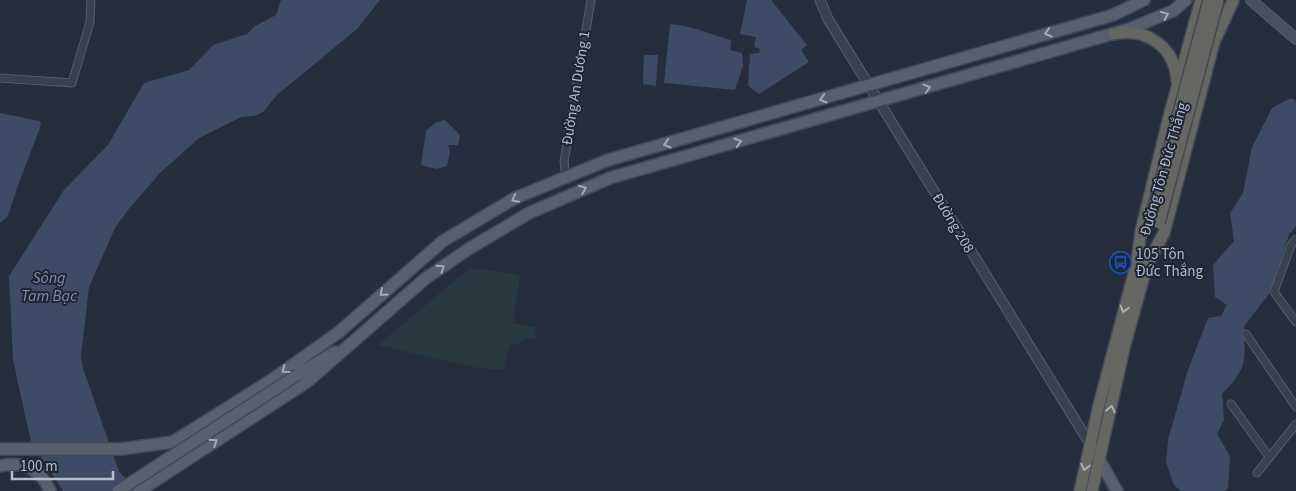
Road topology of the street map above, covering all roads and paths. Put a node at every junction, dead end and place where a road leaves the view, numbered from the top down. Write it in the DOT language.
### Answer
graph roads {
  1 [pos="91,0"];
  2 [pos="591,0"];
  3 [pos="820,0"];
  4 [pos="1144,0"];
  5 [pos="1186,0"];
  6 [pos="1201,0"];
  7 [pos="1208,0"];
  8 [pos="1218,0"];
  9 [pos="1234,0"];
  10 [pos="1251,0"];
  11 [pos="1076,25"];
  12 [pos="1114,34"];
  13 [pos="1296,39"];
  14 [pos="1082,43"];
  15 [pos="0,78"];
  16 [pos="870,85"];
  17 [pos="1177,86"];
  18 [pos="880,102"];
  19 [pos="566,176"];
  20 [pos="1155,222"];
  21 [pos="459,231"];
  22 [pos="1294,245"];
  23 [pos="470,248"];
  24 [pos="1142,264"];
  25 [pos="1296,322"];
  26 [pos="339,332"];
  27 [pos="1246,334"];
  28 [pos="349,343"];
  29 [pos="297,376"];
  30 [pos="1231,404"];
  31 [pos="1296,408"];
  32 [pos="1296,424"];
  33 [pos="173,442"];
  34 [pos="1090,444"];
  35 [pos="0,449"];
  36 [pos="1269,457"];
  37 [pos="186,461"];
  38 [pos="1100,462"];
  39 [pos="0,466"];
  40 [pos="1257,473"];
  41 [pos="50,491"];
  42 [pos="118,491"];
  43 [pos="140,491"];
  44 [pos="1080,491"];
  45 [pos="1092,491"];
  46 [pos="1117,491"];
  1 -- 15 [label="street"];
  2 -- 19 [label="street, Đường An Dương 1"];
  3 -- 16 [label="street, Đường 208"];
  4 -- 11 [label="main road"];
  12 -- 5 [label="main road, one-way"];
  6 -- 17 [label="highway, Đường Tôn Đức Thắng"];
  7 -- 9 [label="highway"];
  7 -- 20 [label="highway, bridge"];
  8 -- 20 [label="highway, bridge"];
  9 -- 24 [label="highway, Đường Tôn Đức Thắng"];
  10 -- 13 [label="main road"];
  11 -- 14 [label="main road"];
  11 -- 16 [label="main road, one-way"];
  12 -- 14 [label="main road"];
  12 -- 17 [label="highway"];
  18 -- 14 [label="main road, one-way"];
  16 -- 18 [label="street, Đường 208"];
  16 -- 19 [label="main road, one-way"];
  17 -- 24 [label="highway, Đường Tôn Đức Thắng"];
  23 -- 18 [label="main road, one-way"];
  18 -- 34 [label="street, Đường 208"];
  19 -- 21 [label="main road, one-way"];
  20 -- 24 [label="highway"];
  21 -- 23 [label="main road"];
  21 -- 26 [label="main road, one-way"];
  22 -- 25 [label="street"];
  28 -- 23 [label="main road, one-way"];
  24 -- 34 [label="highway, Đường Tôn Đức Thắng, one-way"];
  38 -- 24 [label="highway, Đường Tôn Đức Thắng, one-way"];
  26 -- 29 [label="main road"];
  26 -- 33 [label="main road, one-way"];
  27 -- 31 [label="street"];
  28 -- 29 [label="main road"];
  37 -- 28 [label="main road, one-way"];
  29 -- 42 [label="main road, bridge"];
  30 -- 36 [label="street"];
  32 -- 36 [label="street"];
  33 -- 35 [label="main road"];
  33 -- 37 [label="main road"];
  34 -- 38 [label="main road"];
  34 -- 44 [label="highway, Đường Tôn Đức Thắng, one-way"];
  36 -- 40 [label="street"];
  37 -- 43 [label="main road"];
  38 -- 45 [label="highway, Đường Tôn Đức Thắng"];
  38 -- 46 [label="main road"];
  39 -- 41 [label="main road"];
}
